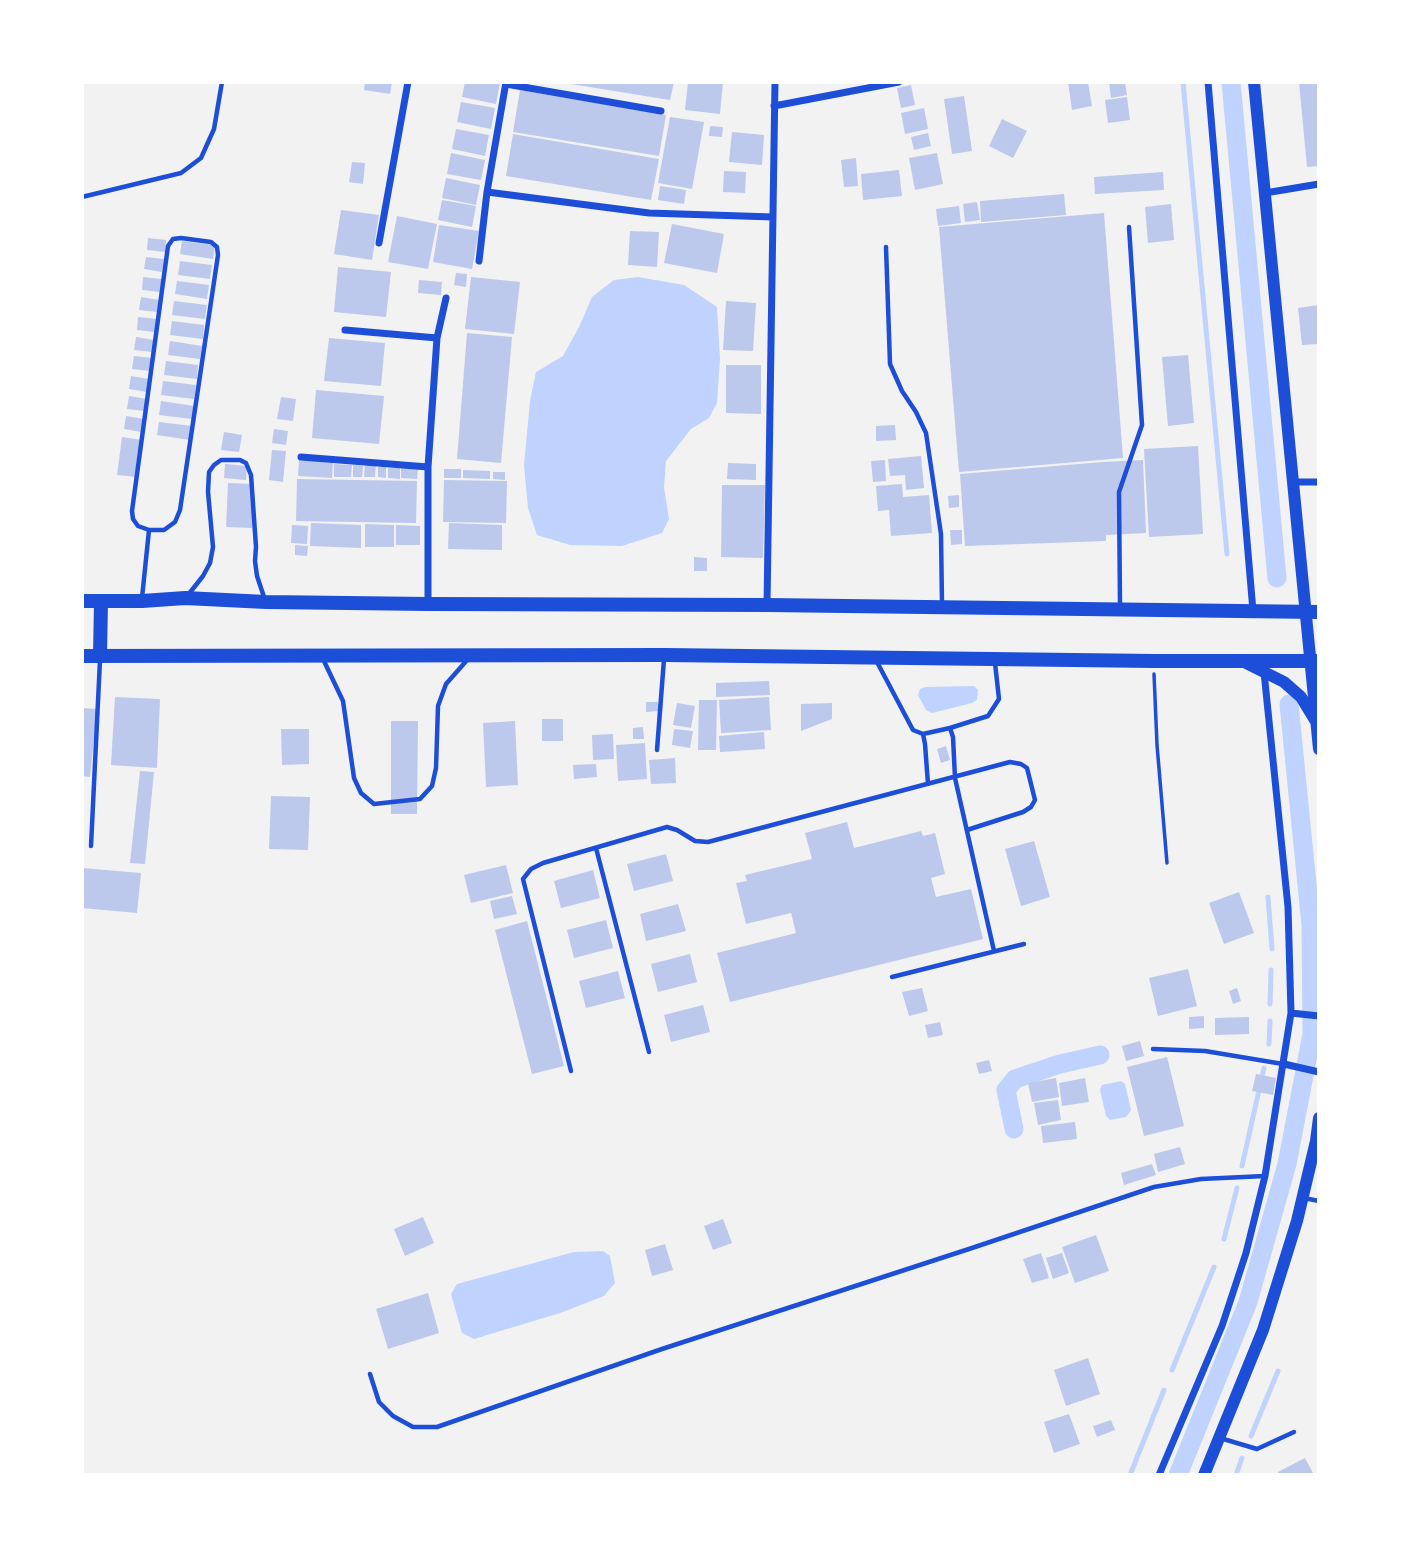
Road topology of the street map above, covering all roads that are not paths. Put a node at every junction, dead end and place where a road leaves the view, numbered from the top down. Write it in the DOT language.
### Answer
graph roads {
  1 [pos="222,82"];
  2 [pos="408,82"];
  3 [pos="775,82"];
  4 [pos="899,82"];
  5 [pos="1208,82"];
  6 [pos="1254,82"];
  7 [pos="506,83"];
  8 [pos="774,106"];
  9 [pos="661,111"];
  10 [pos="1319,184"];
  11 [pos="487,192"];
  12 [pos="1265,193"];
  13 [pos="82,197"];
  14 [pos="773,217"];
  15 [pos="1129,228"];
  16 [pos="379,243"];
  17 [pos="886,247"];
  18 [pos="479,261"];
  19 [pos="446,298"];
  20 [pos="345,330"];
  21 [pos="437,338"];
  22 [pos="301,457"];
  23 [pos="428,467"];
  24 [pos="1293,482"];
  25 [pos="1319,482"];
  26 [pos="149,530"];
  27 [pos="185,598"];
  28 [pos="82,601"];
  29 [pos="101,601"];
  30 [pos="142,601"];
  31 [pos="266,602"];
  32 [pos="428,604"];
  33 [pos="767,606"];
  34 [pos="943,608"];
  35 [pos="1121,610"];
  36 [pos="1253,611"];
  37 [pos="1312,612"];
  38 [pos="321,654"];
  39 [pos="665,655"];
  40 [pos="82,656"];
  41 [pos="100,656"];
  42 [pos="471,656"];
  43 [pos="875,658"];
  44 [pos="995,659"];
  45 [pos="1314,661"];
  46 [pos="1243,662"];
  47 [pos="1264,671"];
  48 [pos="1318,722"];
  49 [pos="950,728"];
  50 [pos="923,734"];
  51 [pos="1319,749"];
  52 [pos="657,750"];
  53 [pos="955,778"];
  54 [pos="928,783"];
  55 [pos="967,830"];
  56 [pos="91,846"];
  57 [pos="596,848"];
  58 [pos="1024,944"];
  59 [pos="994,951"];
  60 [pos="892,977"];
  61 [pos="1291,1013"];
  62 [pos="1318,1016"];
  63 [pos="1153,1049"];
  64 [pos="649,1052"];
  65 [pos="1287,1065"];
  66 [pos="571,1071"];
  67 [pos="1319,1072"];
  68 [pos="1319,1118"];
  69 [pos="1265,1175"];
  70 [pos="1303,1198"];
  71 [pos="1319,1201"];
  72 [pos="370,1374"];
  73 [pos="1294,1433"];
  74 [pos="1219,1438"];
  75 [pos="1159,1475"];
  76 [pos="1204,1475"];
  1 -- 13 [label="lane"];
  2 -- 16 [label="street"];
  3 -- 8 [label="street"];
  4 -- 8 [label="street"];
  5 -- 36 [label="street"];
  6 -- 12 [label="main road"];
  7 -- 9 [label="street"];
  7 -- 11 [label="street"];
  8 -- 14 [label="street"];
  10 -- 12 [label="street"];
  11 -- 14 [label="street"];
  11 -- 18 [label="street"];
  12 -- 24 [label="main road"];
  14 -- 33 [label="street"];
  15 -- 35 [label="lane"];
  17 -- 34 [label="lane"];
  19 -- 21 [label="street"];
  20 -- 21 [label="street"];
  21 -- 23 [label="street"];
  22 -- 23 [label="street"];
  23 -- 32 [label="street"];
  24 -- 25 [label="street"];
  24 -- 37 [label="main road"];
  26 -- 26 [label="lane"];
  26 -- 30 [label="lane"];
  27 -- 30 [label="main road"];
  27 -- 31 [label="main road"];
  27 -- 31 [label="lane"];
  28 -- 29 [label="main road"];
  29 -- 30 [label="main road"];
  29 -- 41 [label="main road"];
  31 -- 32 [label="main road"];
  32 -- 33 [label="main road"];
  33 -- 34 [label="main road"];
  34 -- 35 [label="main road"];
  35 -- 36 [label="main road"];
  36 -- 37 [label="main road"];
  37 -- 45 [label="main road"];
  38 -- 41 [label="main road"];
  38 -- 42 [label="main road"];
  38 -- 42 [label="lane"];
  39 -- 42 [label="main road"];
  39 -- 43 [label="main road"];
  39 -- 52 [label="lane"];
  40 -- 41 [label="main road"];
  41 -- 56 [label="lane"];
  43 -- 44 [label="main road"];
  43 -- 50 [label="lane"];
  44 -- 46 [label="main road"];
  44 -- 49 [label="lane"];
  45 -- 46 [label="main road"];
  45 -- 48 [label="main road"];
  46 -- 47 [label="main road"];
  47 -- 48 [label="main road"];
  47 -- 61 [label="street"];
  48 -- 51 [label="main road"];
  49 -- 50 [label="lane"];
  49 -- 53 [label="lane"];
  50 -- 54 [label="lane"];
  53 -- 54 [label="lane"];
  53 -- 55 [label="lane"];
  53 -- 55 [label="lane"];
  54 -- 57 [label="lane"];
  55 -- 59 [label="lane"];
  57 -- 64 [label="lane"];
  57 -- 66 [label="lane"];
  58 -- 59 [label="lane"];
  59 -- 60 [label="lane"];
  61 -- 62 [label="street"];
  61 -- 65 [label="street"];
  63 -- 65 [label="lane"];
  65 -- 67 [label="street"];
  65 -- 69 [label="street"];
  68 -- 70 [label="main road"];
  69 -- 72 [label="lane"];
  69 -- 75 [label="street"];
  70 -- 71 [label="lane"];
  70 -- 74 [label="main road"];
  73 -- 74 [label="lane"];
  74 -- 76 [label="main road"];
}
